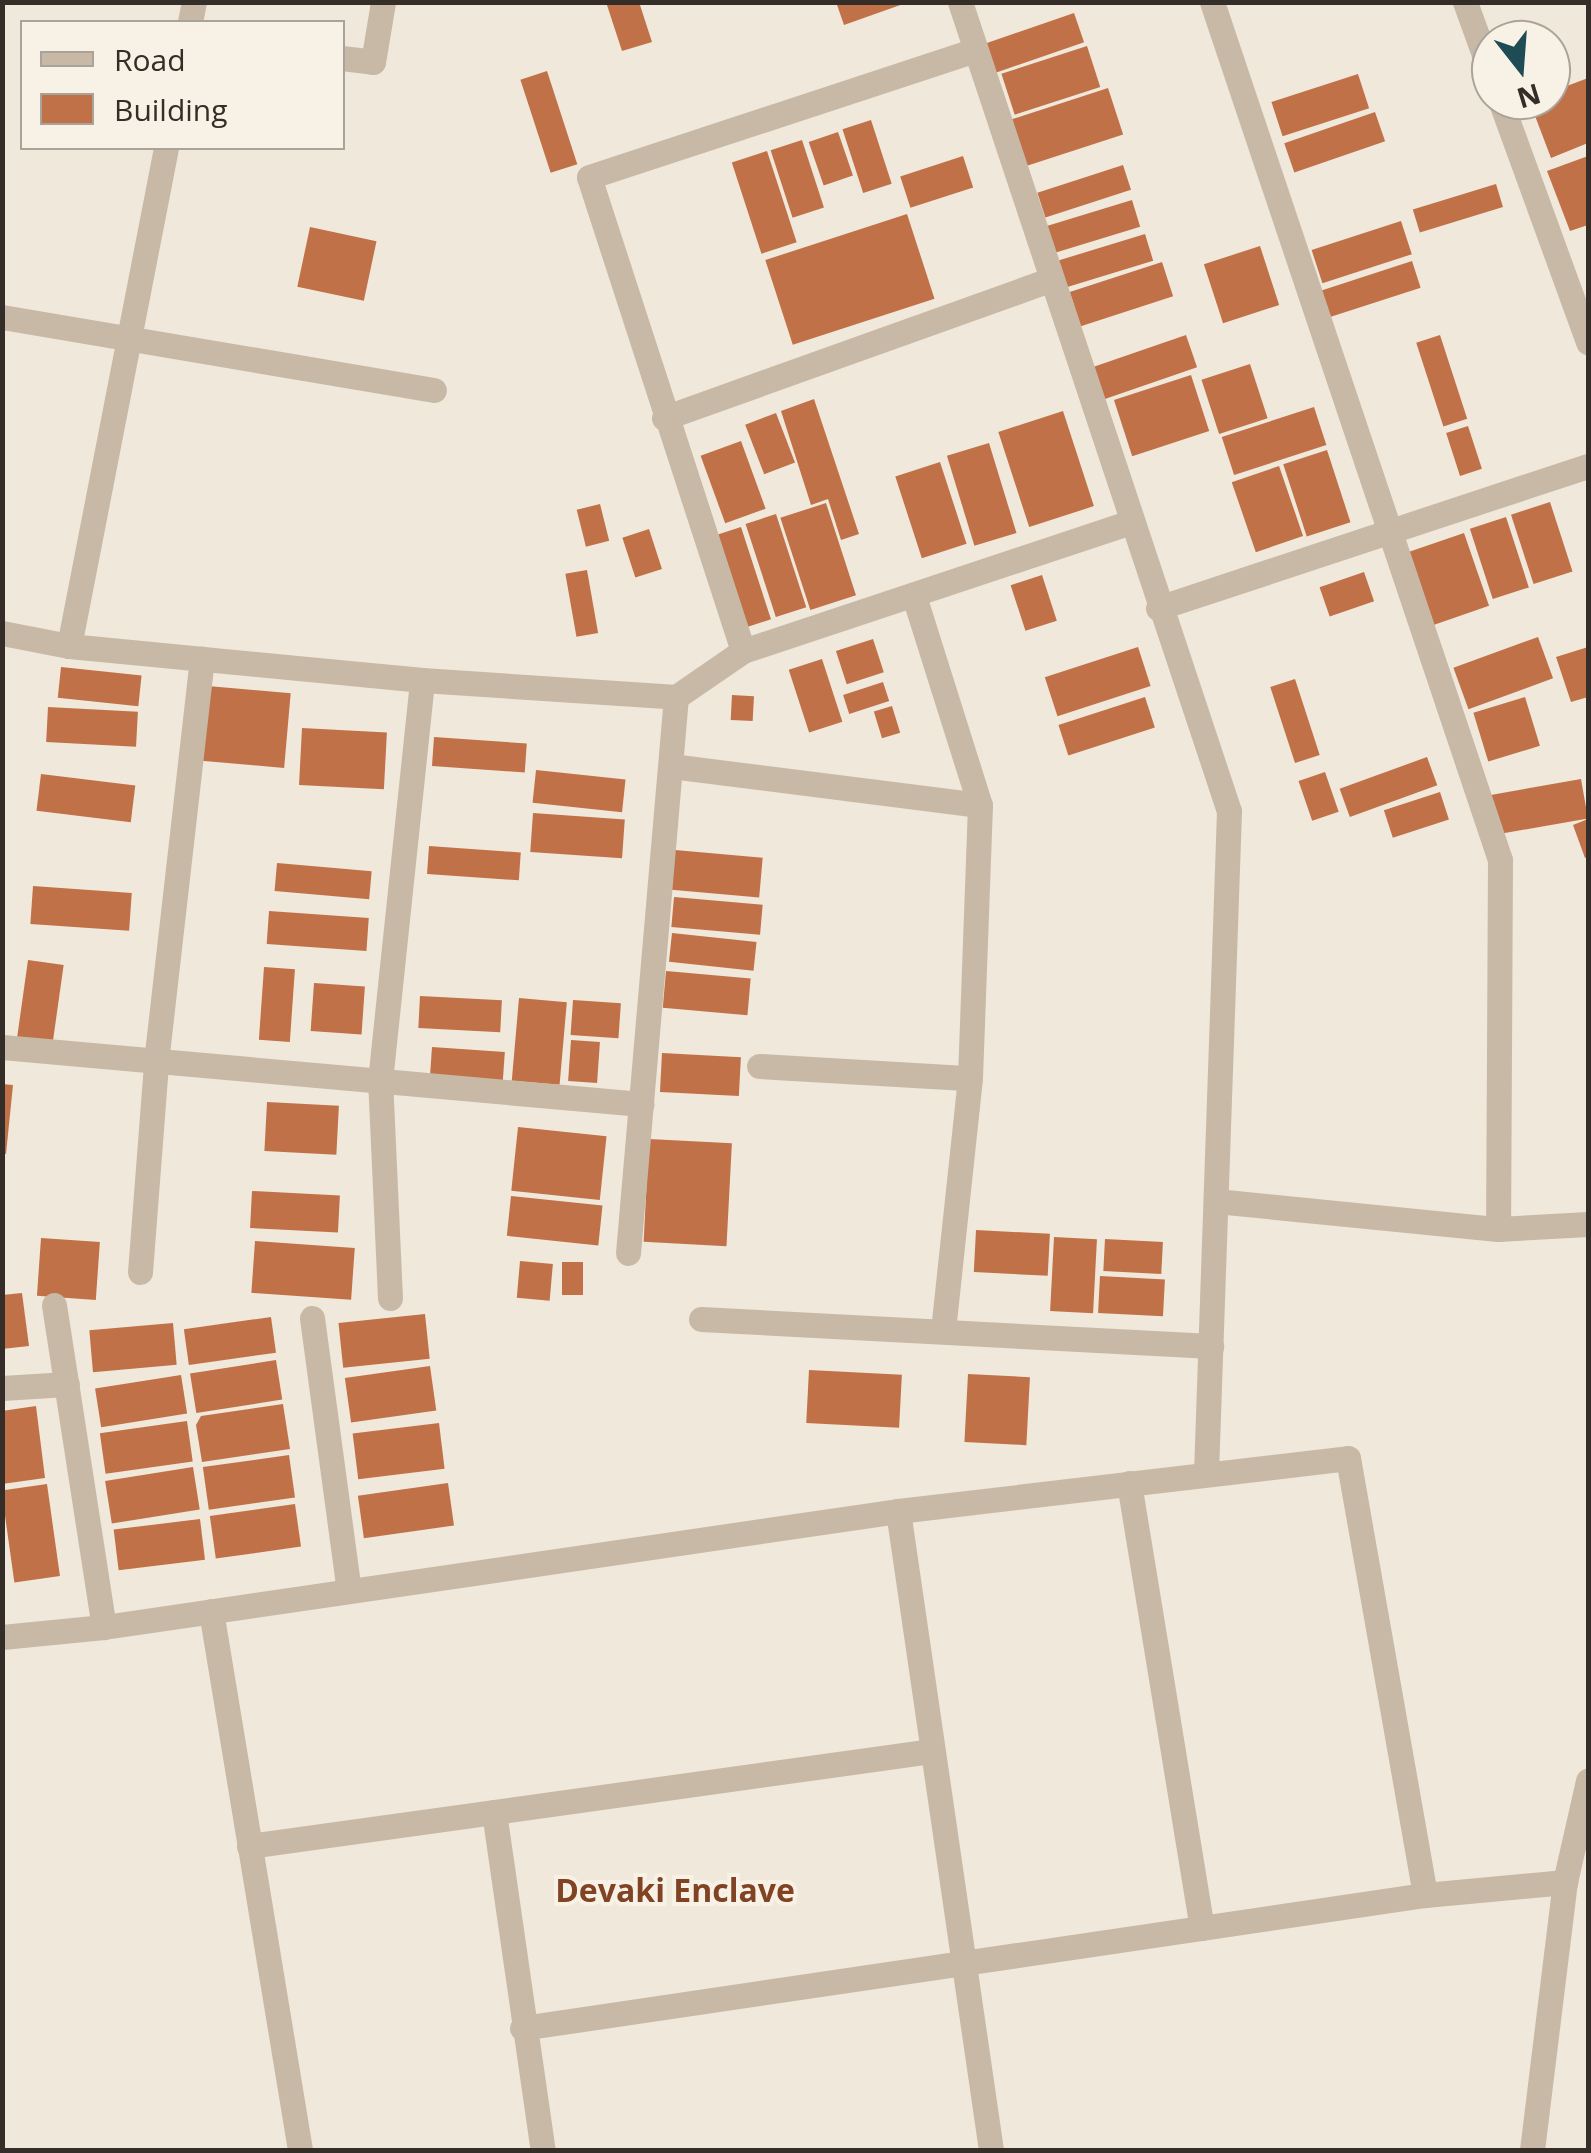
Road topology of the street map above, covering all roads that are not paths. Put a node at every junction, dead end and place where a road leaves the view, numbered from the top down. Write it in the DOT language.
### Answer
graph roads {
  1 [pos="383,2"];
  2 [pos="960,2"];
  3 [pos="1212,2"];
  4 [pos="976,50"];
  5 [pos="345,58"];
  6 [pos="1507,120"];
  7 [pos="166,150"];
  8 [pos="1050,280"];
  9 [pos="2,317"];
  10 [pos="128,340"];
  11 [pos="1588,342"];
  12 [pos="434,390"];
  13 [pos="664,418"];
  14 [pos="1588,466"];
  15 [pos="1128,523"];
  16 [pos="1389,533"];
  17 [pos="914,596"];
  18 [pos="1158,608"];
  19 [pos="2,634"];
  20 [pos="69,646"];
  21 [pos="743,651"];
  22 [pos="202,659"];
  23 [pos="422,680"];
  24 [pos="676,696"];
  25 [pos="672,766"];
  26 [pos="980,805"];
  27 [pos="2,1047"];
  28 [pos="156,1062"];
  29 [pos="759,1066"];
  30 [pos="970,1078"];
  31 [pos="380,1081"];
  32 [pos="641,1104"];
  33 [pos="1216,1201"];
  34 [pos="1588,1224"];
  35 [pos="1498,1229"];
  36 [pos="628,1253"];
  37 [pos="140,1272"];
  38 [pos="390,1298"];
  39 [pos="54,1305"];
  40 [pos="312,1318"];
  41 [pos="701,1319"];
  42 [pos="943,1331"];
  43 [pos="1211,1346"];
  44 [pos="67,1384"];
  45 [pos="2,1388"];
  46 [pos="1206,1474"];
  47 [pos="1129,1483"];
  48 [pos="898,1511"];
  49 [pos="349,1591"];
  50 [pos="211,1611"];
  51 [pos="104,1628"];
  52 [pos="2,1636"];
  53 [pos="932,1751"];
  54 [pos="1588,1781"];
  55 [pos="494,1812"];
  56 [pos="250,1846"];
  57 [pos="1575,1879"];
  58 [pos="1424,1894"];
  59 [pos="1202,1928"];
  60 [pos="964,1968"];
  61 [pos="522,2028"];
  62 [pos="300,2150"];
  63 [pos="543,2150"];
  64 [pos="990,2150"];
  65 [pos="1532,2150"];
  1 -- 5 [label="street"];
  2 -- 4 [label="street"];
  3 -- 16 [label="street"];
  4 -- 8 [label="street"];
  4 -- 13 [label="street"];
  6 -- 11 [label="street"];
  7 -- 10 [label="street"];
  8 -- 13 [label="street"];
  8 -- 15 [label="street"];
  9 -- 10 [label="street"];
  10 -- 12 [label="street"];
  10 -- 20 [label="street"];
  13 -- 21 [label="street"];
  14 -- 16 [label="street"];
  15 -- 17 [label="street"];
  15 -- 18 [label="street"];
  16 -- 18 [label="street"];
  16 -- 35 [label="street"];
  17 -- 21 [label="street"];
  17 -- 26 [label="street"];
  18 -- 33 [label="street"];
  19 -- 20 [label="street"];
  20 -- 22 [label="street"];
  21 -- 24 [label="street"];
  22 -- 23 [label="street"];
  22 -- 28 [label="street"];
  23 -- 24 [label="street"];
  23 -- 31 [label="street"];
  24 -- 25 [label="street"];
  25 -- 26 [label="street"];
  25 -- 32 [label="street"];
  26 -- 30 [label="street"];
  27 -- 28 [label="street"];
  28 -- 31 [label="street"];
  28 -- 37 [label="street"];
  29 -- 30 [label="street"];
  30 -- 42 [label="street"];
  31 -- 32 [label="street"];
  31 -- 38 [label="street"];
  32 -- 36 [label="street"];
  33 -- 35 [label="street"];
  33 -- 43 [label="street"];
  34 -- 35 [label="street"];
  39 -- 44 [label="street"];
  40 -- 49 [label="street"];
  41 -- 42 [label="street"];
  42 -- 43 [label="street"];
  43 -- 46 [label="street"];
  44 -- 45 [label="street"];
  44 -- 51 [label="street"];
  46 -- 47 [label="street"];
  46 -- 58 [label="street"];
  47 -- 48 [label="street"];
  47 -- 59 [label="street"];
  48 -- 49 [label="street"];
  48 -- 53 [label="street"];
  49 -- 50 [label="street"];
  50 -- 51 [label="street"];
  50 -- 56 [label="street"];
  51 -- 52 [label="street"];
  53 -- 55 [label="street"];
  53 -- 60 [label="street"];
  54 -- 57 [label="street"];
  55 -- 56 [label="street"];
  55 -- 61 [label="street"];
  56 -- 62 [label="street"];
  57 -- 58 [label="street"];
  57 -- 65 [label="street"];
  58 -- 59 [label="street"];
  59 -- 60 [label="street"];
  60 -- 61 [label="street"];
  60 -- 64 [label="street"];
  61 -- 63 [label="street"];
}
